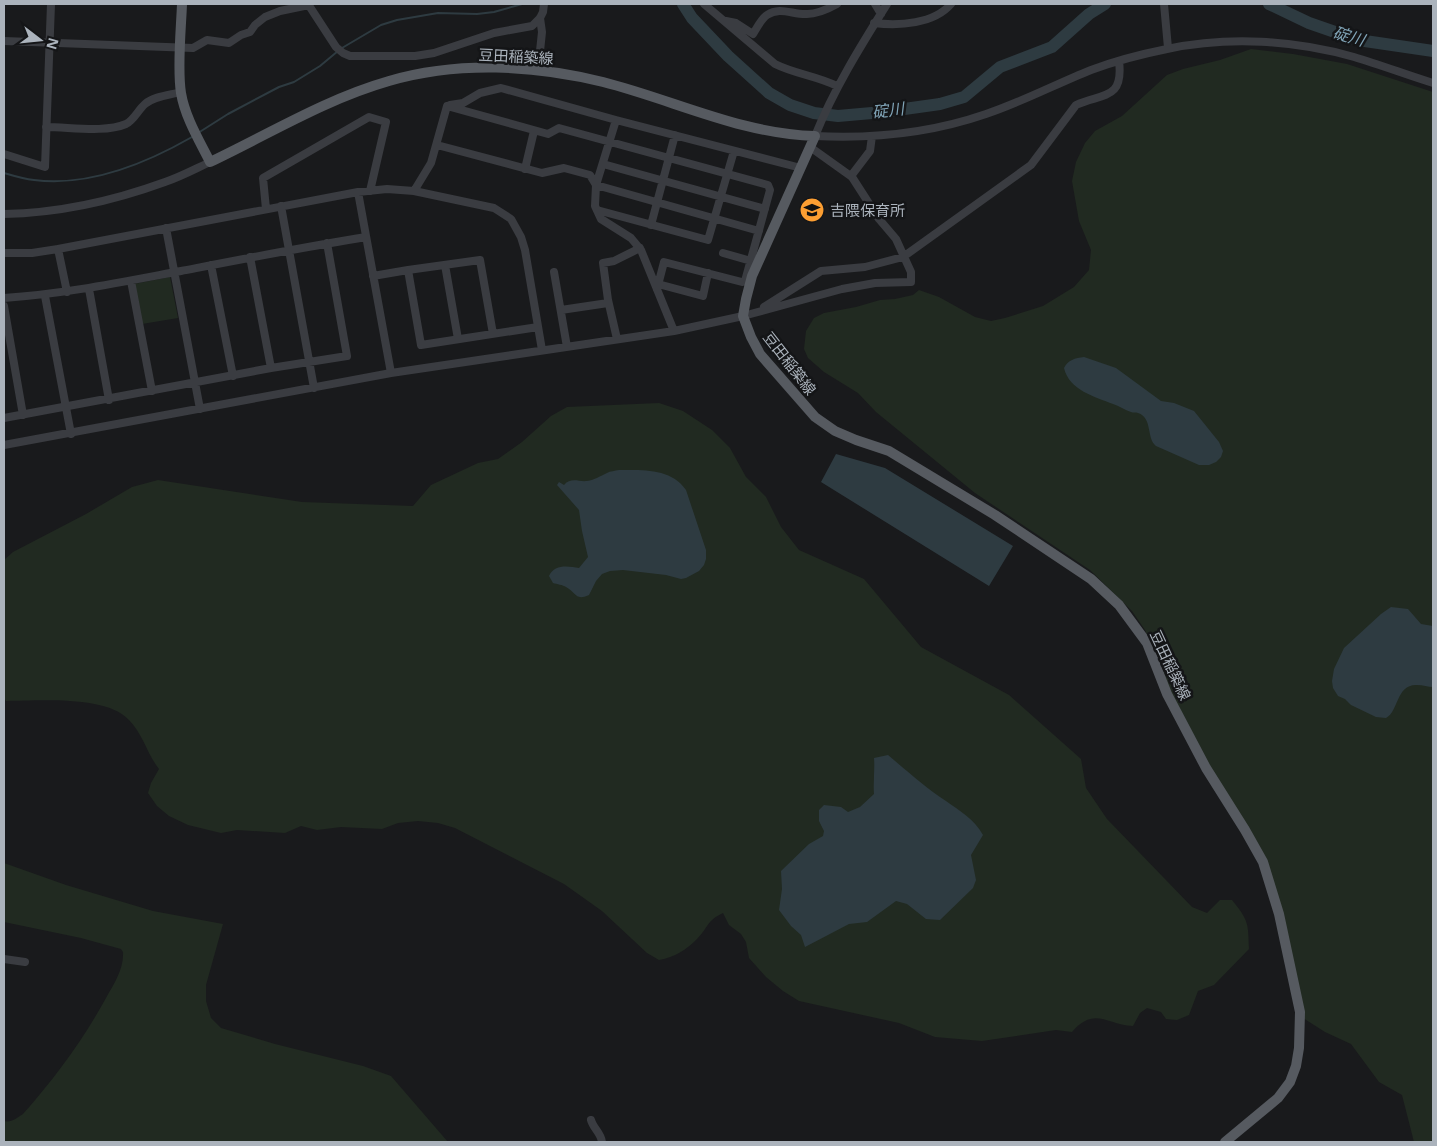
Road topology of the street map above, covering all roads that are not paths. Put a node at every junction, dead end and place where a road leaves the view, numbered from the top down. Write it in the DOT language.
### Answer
graph roads {
  1 [pos="50,4"];
  2 [pos="182,4"];
  3 [pos="308,4"];
  4 [pos="544,4"];
  5 [pos="704,4"];
  6 [pos="837,4"];
  7 [pos="875,4"];
  8 [pos="887,4"];
  9 [pos="951,4"];
  10 [pos="1164,4"];
  11 [pos="881,14"];
  12 [pos="540,18"];
  13 [pos="723,20"];
  14 [pos="874,23"];
  15 [pos="4,41"];
  16 [pos="49,44"];
  17 [pos="1168,48"];
  18 [pos="180,49"];
  19 [pos="1120,61"];
  20 [pos="538,70"];
  21 [pos="1433,84"];
  22 [pos="837,86"];
  23 [pos="181,94"];
  24 [pos="447,106"];
  25 [pos="616,120"];
  26 [pos="46,126"];
  27 [pos="534,131"];
  28 [pos="676,135"];
  29 [pos="815,136"];
  30 [pos="872,136"];
  31 [pos="610,142"];
  32 [pos="437,145"];
  33 [pos="810,148"];
  34 [pos="734,150"];
  35 [pos="4,154"];
  36 [pos="669,158"];
  37 [pos="210,162"];
  38 [pos="603,164"];
  39 [pos="801,168"];
  40 [pos="525,169"];
  41 [pos="727,174"];
  42 [pos="851,176"];
  43 [pos="663,180"];
  44 [pos="596,185"];
  45 [pos="370,191"];
  46 [pos="414,191"];
  47 [pos="358,192"];
  48 [pos="720,196"];
  49 [pos="656,203"];
  50 [pos="280,206"];
  51 [pos="765,208"];
  52 [pos="266,209"];
  53 [pos="597,210"];
  54 [pos="4,214"];
  55 [pos="714,219"];
  56 [pos="651,225"];
  57 [pos="166,228"];
  58 [pos="759,231"];
  59 [pos="366,237"];
  60 [pos="327,243"];
  61 [pos="640,248"];
  62 [pos="58,249"];
  63 [pos="289,250"];
  64 [pos="4,253"];
  65 [pos="723,253"];
  66 [pos="250,257"];
  67 [pos="903,257"];
  68 [pos="751,260"];
  69 [pos="211,265"];
  70 [pos="445,265"];
  71 [pos="408,270"];
  72 [pos="174,272"];
  73 [pos="554,272"];
  74 [pos="708,273"];
  75 [pos="373,276"];
  76 [pos="132,281"];
  77 [pos="747,282"];
  78 [pos="657,286"];
  79 [pos="89,289"];
  80 [pos="67,292"];
  81 [pos="45,296"];
  82 [pos="4,298"];
  83 [pos="608,303"];
  84 [pos="4,306"];
  85 [pos="561,310"];
  86 [pos="758,312"];
  87 [pos="742,316"];
  88 [pos="538,326"];
  89 [pos="674,331"];
  90 [pos="493,334"];
  91 [pos="458,340"];
  92 [pos="616,340"];
  93 [pos="567,346"];
  94 [pos="542,350"];
  95 [pos="309,362"];
  96 [pos="272,368"];
  97 [pos="392,373"];
  98 [pos="233,376"];
  99 [pos="194,383"];
  100 [pos="314,388"];
  101 [pos="152,391"];
  102 [pos="109,400"];
  103 [pos="66,407"];
  104 [pos="200,409"];
  105 [pos="23,415"];
  106 [pos="4,418"];
  107 [pos="71,434"];
  108 [pos="4,445"];
  109 [pos="4,959"];
  110 [pos="25,962"];
  111 [pos="591,1120"];
  112 [pos="602,1142"];
  113 [pos="1225,1142"];
  1 -- 16 [label="street"];
  2 -- 18 [label="main road"];
  3 -- 12 [label="street"];
  3 -- 18 [label="street"];
  4 -- 12 [label="street"];
  5 -- 13 [label="street"];
  6 -- 13 [label="street"];
  7 -- 11 [label="street"];
  8 -- 11 [label="street"];
  9 -- 14 [label="street"];
  10 -- 17 [label="street"];
  11 -- 14 [label="street"];
  12 -- 20 [label="street"];
  13 -- 22 [label="street"];
  14 -- 22 [label="street"];
  15 -- 16 [label="street"];
  16 -- 18 [label="street"];
  16 -- 26 [label="street"];
  17 -- 19 [label="street"];
  17 -- 21 [label="street"];
  18 -- 23 [label="main road"];
  19 -- 30 [label="street"];
  19 -- 67 [label="street"];
  20 -- 29 [label="main road, 豆田稲築線"];
  20 -- 37 [label="main road, 豆田稲築線"];
  22 -- 29 [label="street"];
  23 -- 26 [label="street"];
  23 -- 37 [label="main road"];
  24 -- 25 [label="street"];
  24 -- 27 [label="street"];
  24 -- 32 [label="street"];
  25 -- 28 [label="street"];
  25 -- 31 [label="street"];
  26 -- 35 [label="street"];
  27 -- 31 [label="street"];
  27 -- 40 [label="street"];
  28 -- 34 [label="street"];
  28 -- 36 [label="street"];
  29 -- 30 [label="street"];
  29 -- 33 [label="main road"];
  30 -- 42 [label="street"];
  31 -- 36 [label="street"];
  31 -- 38 [label="street"];
  32 -- 40 [label="street"];
  32 -- 46 [label="street"];
  33 -- 39 [label="main road"];
  33 -- 42 [label="street"];
  34 -- 39 [label="street"];
  34 -- 41 [label="street"];
  36 -- 41 [label="street"];
  36 -- 43 [label="street"];
  37 -- 54 [label="street"];
  38 -- 43 [label="street"];
  38 -- 44 [label="street"];
  39 -- 77 [label="main road"];
  40 -- 44 [label="street"];
  41 -- 48 [label="street"];
  41 -- 51 [label="street"];
  42 -- 67 [label="street"];
  43 -- 48 [label="street"];
  43 -- 49 [label="street"];
  44 -- 49 [label="street"];
  44 -- 53 [label="street"];
  45 -- 46 [label="street"];
  45 -- 47 [label="street"];
  45 -- 52 [label="street"];
  46 -- 88 [label="street"];
  47 -- 50 [label="street"];
  47 -- 59 [label="street"];
  48 -- 51 [label="street"];
  48 -- 55 [label="street"];
  49 -- 55 [label="street"];
  49 -- 56 [label="street"];
  50 -- 52 [label="street"];
  50 -- 63 [label="street"];
  51 -- 58 [label="street"];
  52 -- 57 [label="street"];
  53 -- 56 [label="street"];
  53 -- 61 [label="street"];
  55 -- 56 [label="street"];
  55 -- 58 [label="street"];
  57 -- 62 [label="street"];
  57 -- 72 [label="street"];
  58 -- 68 [label="street"];
  59 -- 60 [label="street"];
  59 -- 75 [label="street"];
  60 -- 63 [label="street"];
  60 -- 95 [label="street"];
  61 -- 78 [label="street"];
  61 -- 83 [label="street"];
  62 -- 64 [label="street"];
  62 -- 80 [label="street"];
  63 -- 66 [label="street"];
  63 -- 95 [label="street"];
  65 -- 68 [label="street"];
  66 -- 69 [label="street"];
  66 -- 96 [label="street"];
  67 -- 86 [label="street"];
  67 -- 86 [label="street"];
  68 -- 77 [label="street"];
  69 -- 72 [label="street"];
  69 -- 98 [label="street"];
  70 -- 71 [label="street"];
  70 -- 90 [label="street"];
  70 -- 91 [label="street"];
  71 -- 75 [label="street"];
  71 -- 91 [label="street"];
  72 -- 76 [label="street"];
  72 -- 99 [label="street"];
  73 -- 85 [label="street"];
  74 -- 77 [label="street"];
  74 -- 78 [label="street"];
  74 -- 78 [label="street"];
  75 -- 97 [label="street"];
  76 -- 79 [label="street"];
  76 -- 101 [label="street"];
  77 -- 87 [label="main road"];
  78 -- 89 [label="street"];
  79 -- 80 [label="street"];
  79 -- 102 [label="street"];
  80 -- 81 [label="street"];
  81 -- 82 [label="street"];
  81 -- 103 [label="street"];
  83 -- 85 [label="street"];
  83 -- 92 [label="street"];
  84 -- 105 [label="street"];
  85 -- 93 [label="street"];
  86 -- 87 [label="street"];
  87 -- 89 [label="street"];
  87 -- 113 [label="main road, 豆田稲築線"];
  88 -- 90 [label="street"];
  88 -- 94 [label="street"];
  89 -- 92 [label="street"];
  90 -- 91 [label="street"];
  92 -- 93 [label="street"];
  93 -- 94 [label="street"];
  94 -- 97 [label="street"];
  95 -- 96 [label="street"];
  95 -- 100 [label="street"];
  96 -- 98 [label="street"];
  97 -- 100 [label="street"];
  98 -- 99 [label="street"];
  99 -- 101 [label="street"];
  99 -- 104 [label="street"];
  100 -- 104 [label="street"];
  101 -- 102 [label="street"];
  102 -- 103 [label="street"];
  103 -- 105 [label="street"];
  103 -- 107 [label="street"];
  104 -- 107 [label="street"];
  105 -- 106 [label="street"];
  107 -- 108 [label="street"];
  109 -- 110 [label="street"];
  111 -- 112 [label="street"];
}
